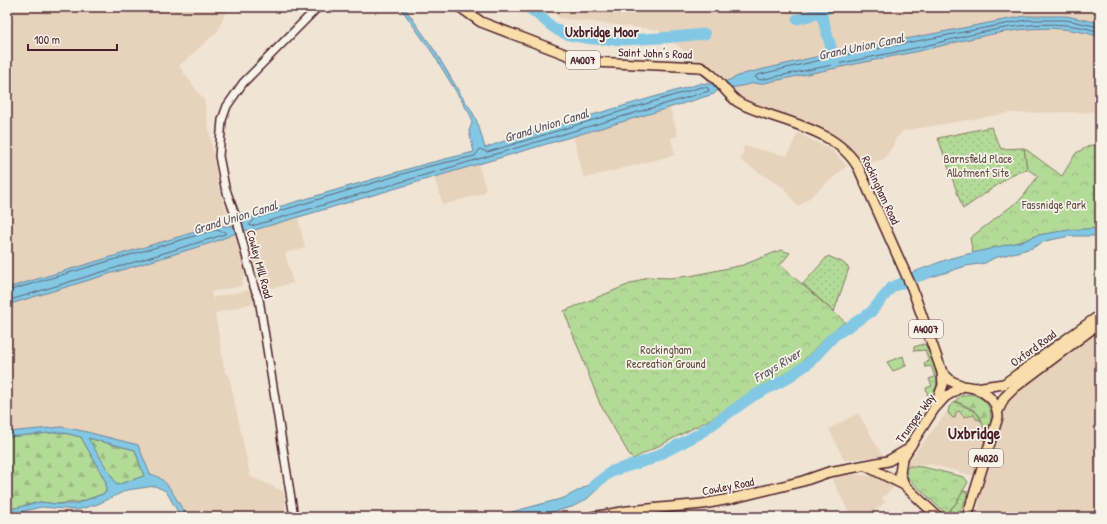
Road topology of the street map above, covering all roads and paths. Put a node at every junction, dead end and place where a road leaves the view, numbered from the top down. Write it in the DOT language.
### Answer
graph roads {
  1 [pos="318,7"];
  2 [pos="460,7"];
  3 [pos="733,97"];
  4 [pos="1100,315"];
  5 [pos="1100,323"];
  6 [pos="942,372"];
  7 [pos="963,386"];
  8 [pos="975,388"];
  9 [pos="934,409"];
  10 [pos="998,411"];
  11 [pos="907,450"];
  12 [pos="866,466"];
  13 [pos="904,485"];
  14 [pos="970,505"];
  15 [pos="294,517"];
  16 [pos="592,517"];
  17 [pos="938,517"];
  18 [pos="961,517"];
  19 [pos="967,517"];
  1 -- 15 [label="street, Cowley Mill Road"];
  2 -- 3 [label="main road, Saint John's Road / A4007"];
  3 -- 6 [label="main road, Rockingham Road / A4007"];
  4 -- 8 [label="main road, Oxford Road"];
  5 -- 10 [label="main road, Oxford Road / A4020"];
  6 -- 7 [label="main road"];
  6 -- 9 [label="main road, A4007"];
  7 -- 8 [label="main road"];
  7 -- 9 [label="main road, Trumper Way"];
  8 -- 10 [label="main road"];
  9 -- 11 [label="main road, Trumper Way"];
  10 -- 14 [label="main road, A4020"];
  11 -- 12 [label="main road, Cowley Road"];
  11 -- 13 [label="main road, Trumper Way"];
  12 -- 13 [label="main road"];
  12 -- 16 [label="main road, Cowley Road"];
  13 -- 17 [label="main road"];
  14 -- 18 [label="main road, A4020"];
  14 -- 19 [label="main road, A4020"];
}
